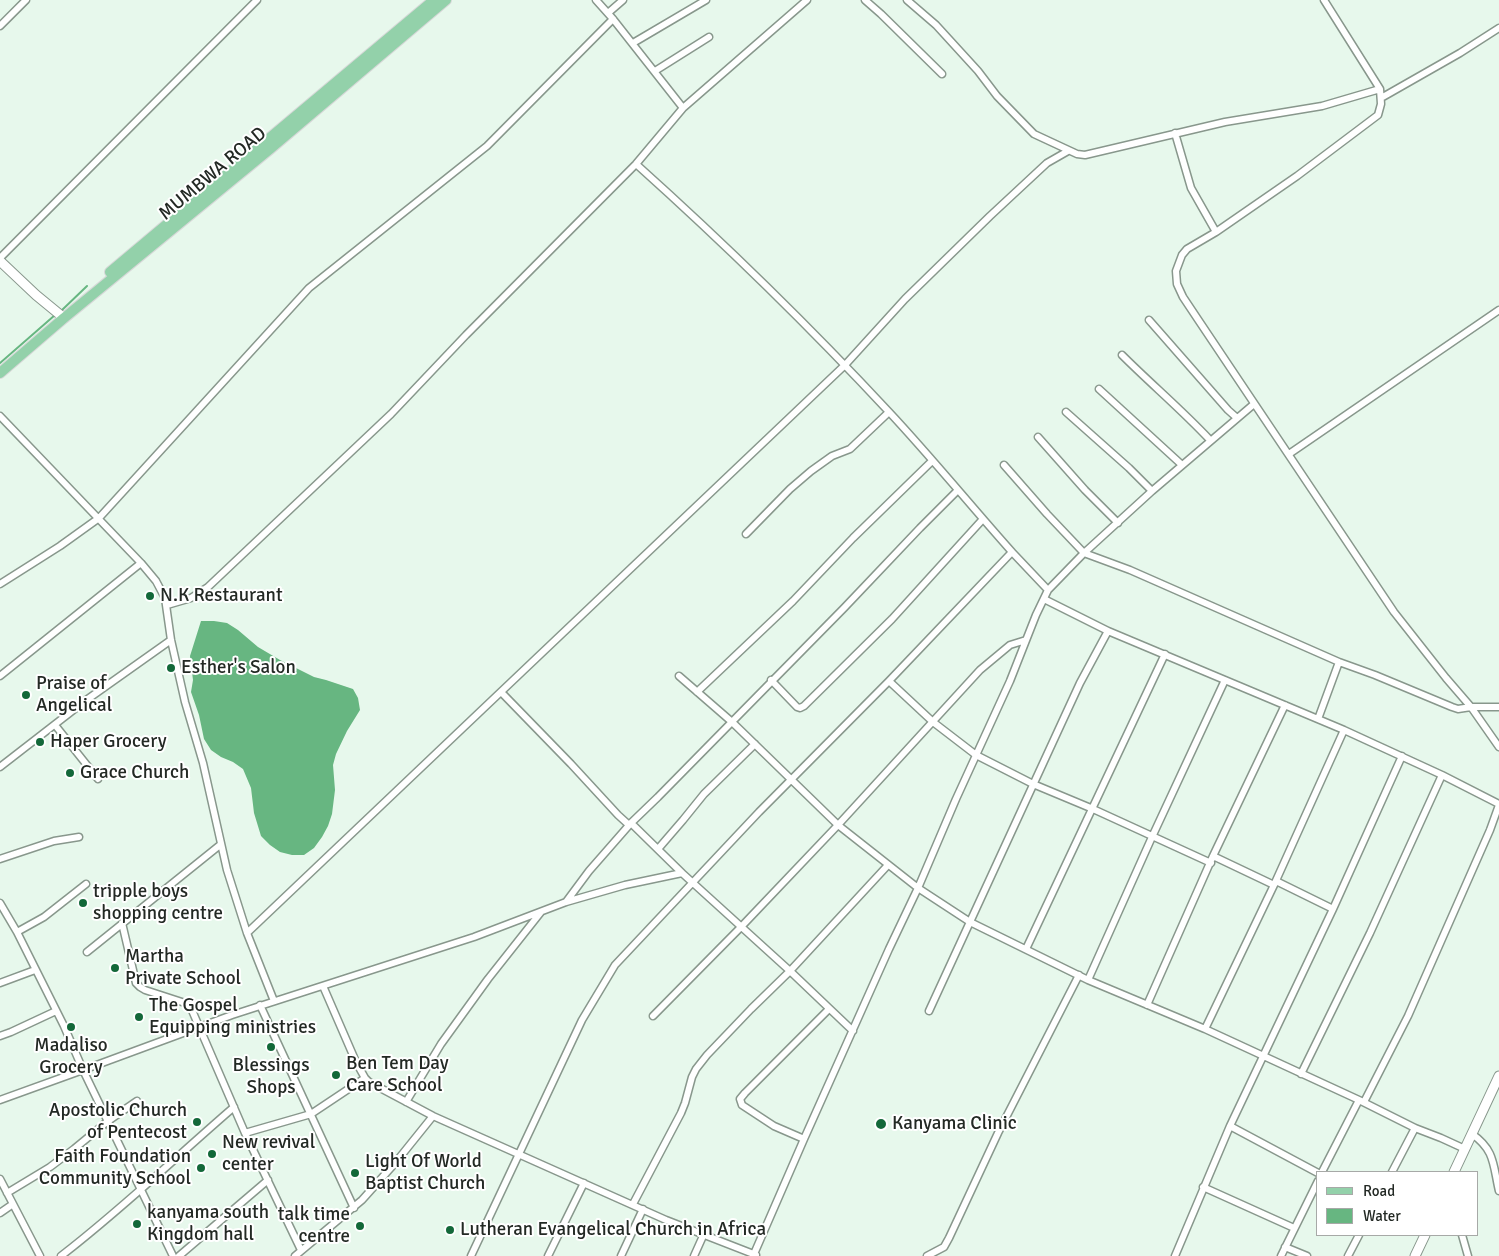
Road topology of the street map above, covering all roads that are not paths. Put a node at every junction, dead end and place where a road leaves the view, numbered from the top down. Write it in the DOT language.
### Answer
graph roads {
  1 [pos="26,0"];
  2 [pos="257,0"];
  3 [pos="434,0"];
  4 [pos="446,0"];
  5 [pos="596,0"];
  6 [pos="623,0"];
  7 [pos="706,0"];
  8 [pos="807,0"];
  9 [pos="865,0"];
  10 [pos="907,0"];
  11 [pos="1324,0"];
  12 [pos="608,13"];
  13 [pos="613,18"];
  14 [pos="0,26"];
  15 [pos="1499,28"];
  16 [pos="708,37"];
  17 [pos="633,44"];
  18 [pos="655,71"];
  19 [pos="942,74"];
  20 [pos="1380,89"];
  21 [pos="1381,98"];
  22 [pos="683,108"];
  23 [pos="1175,133"];
  24 [pos="1068,150"];
  25 [pos="636,164"];
  26 [pos="1216,232"];
  27 [pos="0,260"];
  28 [pos="1499,310"];
  29 [pos="61,316"];
  30 [pos="1149,320"];
  31 [pos="1122,355"];
  32 [pos="0,364"];
  33 [pos="845,365"];
  34 [pos="0,373"];
  35 [pos="1099,389"];
  36 [pos="1254,404"];
  37 [pos="889,412"];
  38 [pos="1066,412"];
  39 [pos="0,416"];
  40 [pos="1237,418"];
  41 [pos="1038,437"];
  42 [pos="1210,440"];
  43 [pos="1289,454"];
  44 [pos="932,461"];
  45 [pos="1004,465"];
  46 [pos="1182,465"];
  47 [pos="958,490"];
  48 [pos="1152,491"];
  49 [pos="99,518"];
  50 [pos="983,519"];
  51 [pos="1118,523"];
  52 [pos="746,534"];
  53 [pos="1012,552"];
  54 [pos="1084,553"];
  55 [pos="141,563"];
  56 [pos="0,584"];
  57 [pos="1048,590"];
  58 [pos="1044,599"];
  59 [pos="167,605"];
  60 [pos="1108,631"];
  61 [pos="171,640"];
  62 [pos="1026,640"];
  63 [pos="1165,654"];
  64 [pos="1339,662"];
  65 [pos="0,676"];
  66 [pos="679,676"];
  67 [pos="771,680"];
  68 [pos="1225,680"];
  69 [pos="889,681"];
  70 [pos="501,692"];
  71 [pos="697,692"];
  72 [pos="1285,705"];
  73 [pos="1471,707"];
  74 [pos="1499,707"];
  75 [pos="1318,719"];
  76 [pos="732,722"];
  77 [pos="933,722"];
  78 [pos="56,725"];
  79 [pos="1344,730"];
  80 [pos="755,744"];
  81 [pos="1499,747"];
  82 [pos="976,755"];
  83 [pos="1402,756"];
  84 [pos="0,767"];
  85 [pos="1442,775"];
  86 [pos="98,779"];
  87 [pos="791,780"];
  88 [pos="1033,784"];
  89 [pos="1499,805"];
  90 [pos="1092,809"];
  91 [pos="630,824"];
  92 [pos="838,825"];
  93 [pos="79,837"];
  94 [pos="1152,837"];
  95 [pos="220,845"];
  96 [pos="658,849"];
  97 [pos="0,859"];
  98 [pos="1212,860"];
  99 [pos="888,865"];
  100 [pos="682,873"];
  101 [pos="694,882"];
  102 [pos="1275,883"];
  103 [pos="86,884"];
  104 [pos="918,888"];
  105 [pos="566,902"];
  106 [pos="0,903"];
  107 [pos="1334,908"];
  108 [pos="542,911"];
  109 [pos="970,922"];
  110 [pos="122,923"];
  111 [pos="741,927"];
  112 [pos="17,932"];
  113 [pos="248,934"];
  114 [pos="1026,949"];
  115 [pos="87,952"];
  116 [pos="35,970"];
  117 [pos="790,971"];
  118 [pos="1079,975"];
  119 [pos="1088,980"];
  120 [pos="0,983"];
  121 [pos="323,986"];
  122 [pos="274,1001"];
  123 [pos="1147,1005"];
  124 [pos="260,1006"];
  125 [pos="829,1009"];
  126 [pos="56,1011"];
  127 [pos="929,1011"];
  128 [pos="653,1016"];
  129 [pos="199,1026"];
  130 [pos="1205,1029"];
  131 [pos="853,1031"];
  132 [pos="0,1036"];
  133 [pos="1262,1056"];
  134 [pos="83,1070"];
  135 [pos="1301,1074"];
  136 [pos="1499,1076"];
  137 [pos="365,1078"];
  138 [pos="0,1100"];
  139 [pos="137,1101"];
  140 [pos="1361,1101"];
  141 [pos="406,1102"];
  142 [pos="234,1107"];
  143 [pos="311,1114"];
  144 [pos="433,1116"];
  145 [pos="108,1121"];
  146 [pos="1230,1126"];
  147 [pos="1415,1128"];
  148 [pos="245,1133"];
  149 [pos="1472,1134"];
  150 [pos="804,1138"];
  151 [pos="1465,1149"];
  152 [pos="520,1154"];
  153 [pos="1323,1171"];
  154 [pos="1393,1171"];
  155 [pos="1454,1171"];
  156 [pos="1316,1172"];
  157 [pos="0,1179"];
  158 [pos="268,1180"];
  159 [pos="584,1183"];
  160 [pos="1316,1185"];
  161 [pos="1204,1187"];
  162 [pos="140,1189"];
  163 [pos="1499,1191"];
  164 [pos="7,1193"];
  165 [pos="13,1204"];
  166 [pos="632,1204"];
  167 [pos="354,1208"];
  168 [pos="643,1209"];
  169 [pos="0,1213"];
  170 [pos="1294,1228"];
  171 [pos="703,1236"];
  172 [pos="1358,1236"];
  173 [pos="1425,1236"];
  174 [pos="1462,1236"];
  175 [pos="1285,1247"];
  176 [pos="302,1250"];
  177 [pos="744,1253"];
  178 [pos="755,1255"];
  179 [pos="40,1256"];
  180 [pos="61,1256"];
  181 [pos="173,1256"];
  182 [pos="179,1256"];
  183 [pos="294,1256"];
  184 [pos="471,1256"];
  185 [pos="548,1256"];
  186 [pos="621,1256"];
  187 [pos="694,1256"];
  188 [pos="928,1256"];
  189 [pos="1175,1256"];
  190 [pos="1280,1256"];
  191 [pos="1307,1256"];
  192 [pos="1348,1256"];
  193 [pos="1415,1256"];
  194 [pos="1468,1256"];
  1 -- 14 [label="street"];
  2 -- 27 [label="street"];
  3 -- 29 [label="main road, MUMBWA ROAD"];
  4 -- 29 [label="main road, MUMBWA ROAD"];
  5 -- 12 [label="street"];
  6 -- 12 [label="street"];
  7 -- 17 [label="street"];
  8 -- 22 [label="street"];
  9 -- 19 [label="street"];
  10 -- 24 [label="street"];
  11 -- 20 [label="street"];
  12 -- 13 [label="street"];
  13 -- 17 [label="street"];
  13 -- 49 [label="street"];
  15 -- 21 [label="street"];
  16 -- 18 [label="street"];
  17 -- 18 [label="street"];
  18 -- 22 [label="street"];
  20 -- 21 [label="street"];
  20 -- 23 [label="street"];
  21 -- 26 [label="street"];
  22 -- 25 [label="street"];
  23 -- 24 [label="street"];
  23 -- 26 [label="street"];
  24 -- 33 [label="street"];
  25 -- 33 [label="street"];
  25 -- 59 [label="street"];
  26 -- 36 [label="street"];
  27 -- 29 [label="main road"];
  28 -- 43 [label="street"];
  29 -- 32 [label="main road, MUMBWA ROAD"];
  29 -- 34 [label="main road, MUMBWA ROAD"];
  30 -- 40 [label="street"];
  31 -- 42 [label="street"];
  33 -- 37 [label="street"];
  33 -- 70 [label="street"];
  35 -- 46 [label="street"];
  36 -- 40 [label="street"];
  36 -- 43 [label="street"];
  37 -- 44 [label="street"];
  37 -- 52 [label="street"];
  38 -- 48 [label="street"];
  39 -- 49 [label="street"];
  40 -- 42 [label="street"];
  41 -- 51 [label="street"];
  42 -- 46 [label="street"];
  43 -- 73 [label="street"];
  44 -- 47 [label="street"];
  44 -- 71 [label="street"];
  45 -- 54 [label="street"];
  46 -- 48 [label="street"];
  47 -- 50 [label="street"];
  47 -- 67 [label="street"];
  48 -- 51 [label="street"];
  49 -- 55 [label="street"];
  49 -- 56 [label="street"];
  50 -- 53 [label="street"];
  50 -- 67 [label="street"];
  51 -- 54 [label="street"];
  53 -- 57 [label="street"];
  53 -- 69 [label="street"];
  54 -- 57 [label="street"];
  54 -- 64 [label="street"];
  55 -- 59 [label="street"];
  55 -- 65 [label="street"];
  57 -- 58 [label="street"];
  58 -- 60 [label="street"];
  58 -- 62 [label="street"];
  59 -- 61 [label="street"];
  60 -- 63 [label="street"];
  60 -- 88 [label="street"];
  61 -- 78 [label="street"];
  61 -- 95 [label="street"];
  62 -- 77 [label="street"];
  62 -- 82 [label="street"];
  63 -- 68 [label="street"];
  63 -- 90 [label="street"];
  64 -- 73 [label="street"];
  64 -- 75 [label="street"];
  66 -- 71 [label="street"];
  67 -- 76 [label="street"];
  68 -- 72 [label="street"];
  68 -- 94 [label="street"];
  69 -- 77 [label="street"];
  69 -- 87 [label="street"];
  70 -- 91 [label="street"];
  70 -- 113 [label="street"];
  71 -- 76 [label="street"];
  72 -- 75 [label="street"];
  72 -- 98 [label="street"];
  73 -- 74 [label="street"];
  73 -- 81 [label="street"];
  75 -- 79 [label="street"];
  76 -- 80 [label="street"];
  76 -- 91 [label="street"];
  77 -- 82 [label="street"];
  77 -- 92 [label="street"];
  78 -- 84 [label="street"];
  78 -- 86 [label="street"];
  79 -- 83 [label="street"];
  79 -- 102 [label="street"];
  80 -- 87 [label="street"];
  80 -- 96 [label="street"];
  82 -- 88 [label="street"];
  82 -- 104 [label="street"];
  83 -- 85 [label="street"];
  83 -- 107 [label="street"];
  85 -- 89 [label="street"];
  85 -- 135 [label="street"];
  87 -- 92 [label="street"];
  87 -- 101 [label="street"];
  88 -- 90 [label="street"];
  88 -- 109 [label="street"];
  89 -- 140 [label="street"];
  90 -- 94 [label="street"];
  90 -- 114 [label="street"];
  91 -- 96 [label="street"];
  91 -- 105 [label="street"];
  92 -- 99 [label="street"];
  92 -- 111 [label="street"];
  93 -- 97 [label="street"];
  94 -- 98 [label="street"];
  94 -- 119 [label="street"];
  95 -- 110 [label="street"];
  95 -- 113 [label="street"];
  96 -- 100 [label="street"];
  98 -- 102 [label="street"];
  98 -- 123 [label="street"];
  99 -- 104 [label="street"];
  99 -- 117 [label="street"];
  100 -- 101 [label="street"];
  100 -- 105 [label="street"];
  101 -- 111 [label="street"];
  101 -- 152 [label="street"];
  102 -- 107 [label="street"];
  102 -- 130 [label="street"];
  103 -- 112 [label="street"];
  104 -- 109 [label="street"];
  104 -- 131 [label="street"];
  105 -- 108 [label="street"];
  106 -- 112 [label="street"];
  107 -- 133 [label="street"];
  108 -- 121 [label="street"];
  108 -- 141 [label="street"];
  109 -- 114 [label="street"];
  109 -- 127 [label="street"];
  110 -- 115 [label="street"];
  110 -- 129 [label="street"];
  111 -- 117 [label="street"];
  111 -- 128 [label="street"];
  112 -- 116 [label="street"];
  113 -- 122 [label="street"];
  114 -- 118 [label="street"];
  116 -- 120 [label="street"];
  116 -- 126 [label="street"];
  117 -- 125 [label="street"];
  117 -- 166 [label="street"];
  118 -- 119 [label="street"];
  118 -- 188 [label="street"];
  119 -- 123 [label="street"];
  121 -- 122 [label="street"];
  121 -- 137 [label="street"];
  122 -- 124 [label="street"];
  123 -- 130 [label="street"];
  124 -- 129 [label="street"];
  124 -- 143 [label="street"];
  125 -- 131 [label="street"];
  125 -- 150 [label="street"];
  126 -- 132 [label="street"];
  126 -- 134 [label="street"];
  129 -- 134 [label="street"];
  129 -- 142 [label="street"];
  130 -- 133 [label="street"];
  131 -- 150 [label="street"];
  133 -- 135 [label="street"];
  133 -- 146 [label="street"];
  134 -- 138 [label="street"];
  134 -- 145 [label="street"];
  135 -- 140 [label="street"];
  136 -- 149 [label="main road"];
  137 -- 141 [label="street"];
  137 -- 143 [label="street"];
  139 -- 145 [label="street"];
  140 -- 147 [label="street"];
  140 -- 153 [label="street"];
  141 -- 144 [label="street"];
  142 -- 148 [label="street"];
  142 -- 162 [label="street"];
  143 -- 148 [label="street"];
  143 -- 167 [label="street"];
  144 -- 152 [label="street"];
  144 -- 167 [label="street"];
  145 -- 162 [label="street"];
  145 -- 164 [label="street"];
  146 -- 156 [label="street"];
  146 -- 161 [label="street"];
  147 -- 151 [label="street"];
  147 -- 154 [label="street"];
  148 -- 158 [label="street"];
  149 -- 151 [label="main road"];
  149 -- 163 [label="street"];
  150 -- 178 [label="street"];
  151 -- 155 [label="main road"];
  152 -- 159 [label="street"];
  152 -- 184 [label="street"];
  157 -- 164 [label="street"];
  158 -- 176 [label="street"];
  158 -- 182 [label="street"];
  159 -- 166 [label="street"];
  159 -- 185 [label="street"];
  160 -- 170 [label="street"];
  161 -- 170 [label="street"];
  161 -- 189 [label="street"];
  162 -- 180 [label="street"];
  162 -- 181 [label="street"];
  164 -- 165 [label="street"];
  165 -- 169 [label="street"];
  165 -- 179 [label="street"];
  166 -- 168 [label="street"];
  167 -- 176 [label="street"];
  168 -- 171 [label="street"];
  168 -- 186 [label="street"];
  170 -- 175 [label="street"];
  171 -- 177 [label="street"];
  171 -- 187 [label="street"];
  172 -- 192 [label="street"];
  173 -- 193 [label="main road"];
  174 -- 194 [label="street"];
  175 -- 190 [label="street"];
  175 -- 191 [label="street"];
  176 -- 183 [label="street"];
  177 -- 178 [label="street"];
}
